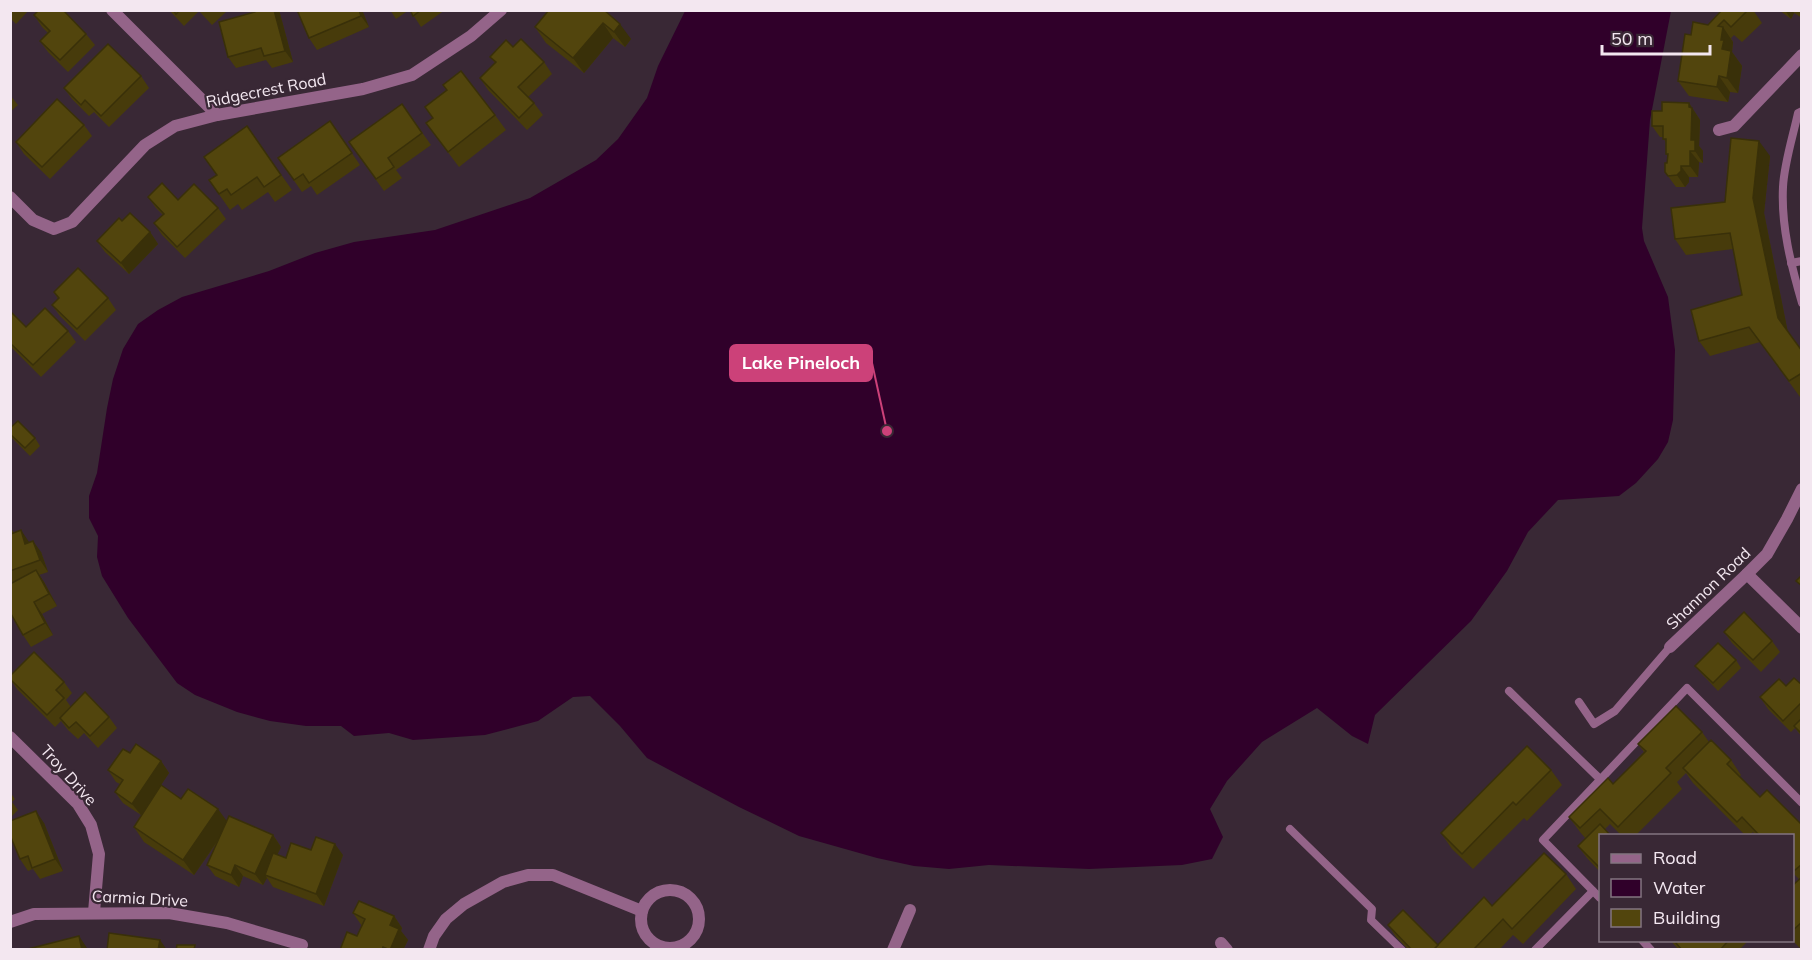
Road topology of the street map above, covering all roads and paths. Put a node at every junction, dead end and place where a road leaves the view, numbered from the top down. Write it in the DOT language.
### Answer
graph roads {
  1 [pos="112,10"];
  2 [pos="501,10"];
  3 [pos="1802,56"];
  4 [pos="1802,111"];
  5 [pos="217,115"];
  6 [pos="1719,130"];
  7 [pos="10,197"];
  8 [pos="1802,261"];
  9 [pos="1791,263"];
  10 [pos="1802,303"];
  11 [pos="1802,489"];
  12 [pos="1748,574"];
  13 [pos="1802,628"];
  14 [pos="1670,647"];
  15 [pos="1509,691"];
  16 [pos="1579,702"];
  17 [pos="10,737"];
  18 [pos="1600,779"];
  19 [pos="1802,802"];
  20 [pos="1290,829"];
  21 [pos="1593,891"];
  22 [pos="1599,897"];
  23 [pos="910,910"];
  24 [pos="642,911"];
  25 [pos="94,912"];
  26 [pos="10,922"];
  27 [pos="302,945"];
  28 [pos="670,949"];
  29 [pos="429,950"];
  30 [pos="893,950"];
  31 [pos="1402,950"];
  32 [pos="1535,950"];
  1 -- 5 [label="street"];
  2 -- 5 [label="street, Ridgecrest Road"];
  3 -- 6 [label="street"];
  4 -- 9 [label="lane"];
  5 -- 7 [label="street, Ridgecrest Road"];
  8 -- 9 [label="lane"];
  9 -- 10 [label="lane"];
  11 -- 12 [label="street, Shannon Road"];
  12 -- 13 [label="street"];
  12 -- 14 [label="street, Shannon Road"];
  14 -- 16 [label="lane"];
  15 -- 18 [label="lane"];
  17 -- 25 [label="street, Troy Drive"];
  18 -- 19 [label="lane"];
  18 -- 21 [label="lane"];
  20 -- 31 [label="lane"];
  21 -- 22 [label="lane"];
  21 -- 32 [label="lane"];
  23 -- 30 [label="street"];
  24 -- 28 [label="street"];
  24 -- 28 [label="street"];
  24 -- 29 [label="street"];
  25 -- 26 [label="street, Carmia Drive"];
  25 -- 27 [label="street, Carmia Drive"];
}
